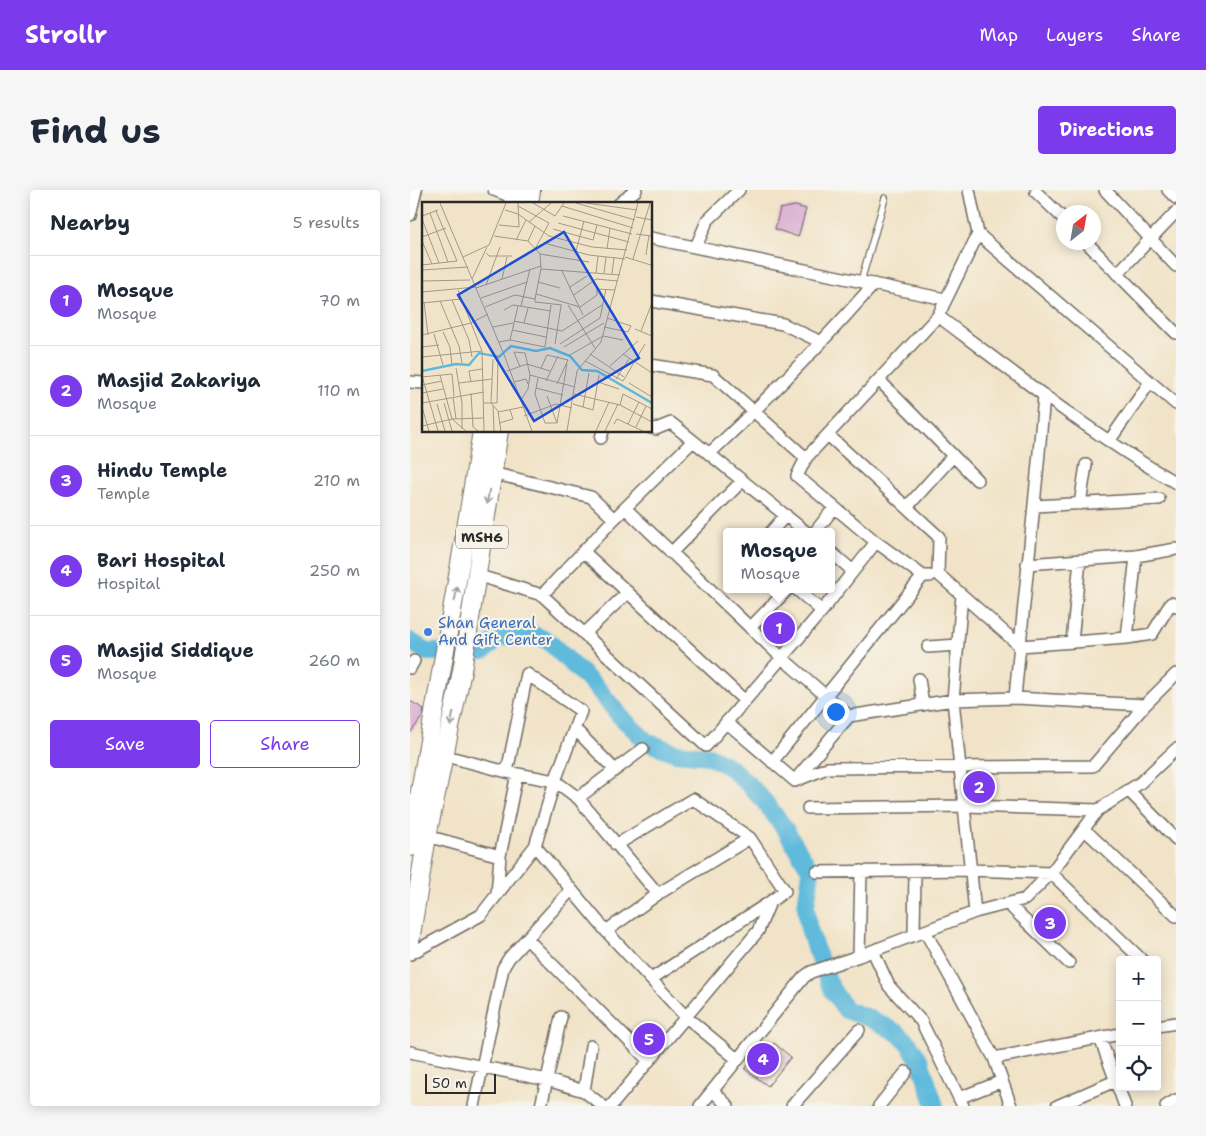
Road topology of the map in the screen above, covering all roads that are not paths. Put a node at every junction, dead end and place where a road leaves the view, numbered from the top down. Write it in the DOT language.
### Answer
graph roads {
  1 [pos="416,190"];
  2 [pos="494,190"];
  3 [pos="636,190"];
  4 [pos="739,190"];
  5 [pos="969,190"];
  6 [pos="1105,190"];
  7 [pos="1168,190"];
  8 [pos="1036,192"];
  9 [pos="522,198"];
  10 [pos="885,198"];
  11 [pos="1176,198"];
  12 [pos="621,202"];
  13 [pos="1056,211"];
  14 [pos="1176,212"];
  15 [pos="410,215"];
  16 [pos="978,234"];
  17 [pos="652,238"];
  18 [pos="1151,239"];
  19 [pos="696,247"];
  20 [pos="1094,250"];
  21 [pos="1176,266"];
  22 [pos="1117,274"];
  23 [pos="861,281"];
  24 [pos="874,284"];
  25 [pos="945,299"];
  26 [pos="652,302"];
  27 [pos="938,316"];
  28 [pos="1176,333"];
  29 [pos="821,342"];
  30 [pos="652,365"];
  31 [pos="879,380"];
  32 [pos="1150,382"];
  33 [pos="1044,395"];
  34 [pos="1176,404"];
  35 [pos="753,412"];
  36 [pos="652,428"];
  37 [pos="482,432"];
  38 [pos="499,432"];
  39 [pos="828,435"];
  40 [pos="1110,440"];
  41 [pos="693,441"];
  42 [pos="709,454"];
  43 [pos="953,456"];
  44 [pos="806,458"];
  45 [pos="1086,465"];
  46 [pos="492,473"];
  47 [pos="977,480"];
  48 [pos="742,481"];
  49 [pos="1176,483"];
  50 [pos="1159,500"];
  51 [pos="1080,504"];
  52 [pos="1035,506"];
  53 [pos="907,507"];
  54 [pos="625,508"];
  55 [pos="834,508"];
  56 [pos="786,515"];
  57 [pos="614,519"];
  58 [pos="775,528"];
  59 [pos="801,528"];
  60 [pos="818,528"];
  61 [pos="876,542"];
  62 [pos="1176,549"];
  63 [pos="584,551"];
  64 [pos="671,553"];
  65 [pos="835,556"];
  66 [pos="1136,556"];
  67 [pos="1080,560"];
  68 [pos="1027,564"];
  69 [pos="853,571"];
  70 [pos="938,574"];
  71 [pos="476,575"];
  72 [pos="923,576"];
  73 [pos="628,592"];
  74 [pos="784,593"];
  75 [pos="801,593"];
  76 [pos="542,595"];
  77 [pos="962,595"];
  78 [pos="1176,606"];
  79 [pos="822,611"];
  80 [pos="750,628"];
  81 [pos="584,634"];
  82 [pos="1127,638"];
  83 [pos="1072,642"];
  84 [pos="958,645"];
  85 [pos="1020,646"];
  86 [pos="928,647"];
  87 [pos="782,657"];
  88 [pos="1176,674"];
  89 [pos="919,679"];
  90 [pos="826,697"];
  91 [pos="1015,698"];
  92 [pos="744,700"];
  93 [pos="953,700"];
  94 [pos="922,705"];
  95 [pos="1145,705"];
  96 [pos="849,716"];
  97 [pos="726,722"];
  98 [pos="575,729"];
  99 [pos="643,749"];
  100 [pos="1176,749"];
  101 [pos="427,750"];
  102 [pos="445,756"];
  103 [pos="772,762"];
  104 [pos="960,767"];
  105 [pos="615,770"];
  106 [pos="512,773"];
  107 [pos="795,780"];
  108 [pos="555,781"];
  109 [pos="1128,790"];
  110 [pos="578,798"];
  111 [pos="964,806"];
  112 [pos="808,808"];
  113 [pos="1098,810"];
  114 [pos="1084,829"];
  115 [pos="428,836"];
  116 [pos="750,838"];
  117 [pos="1176,839"];
  118 [pos="616,845"];
  119 [pos="535,846"];
  120 [pos="410,847"];
  121 [pos="500,856"];
  122 [pos="970,870"];
  123 [pos="861,871"];
  124 [pos="915,871"];
  125 [pos="817,872"];
  126 [pos="1051,873"];
  127 [pos="571,890"];
  128 [pos="658,894"];
  129 [pos="496,895"];
  130 [pos="770,902"];
  131 [pos="1008,904"];
  132 [pos="975,912"];
  133 [pos="1176,916"];
  134 [pos="606,931"];
  135 [pos="920,933"];
  136 [pos="527,939"];
  137 [pos="410,941"];
  138 [pos="873,951"];
  139 [pos="410,954"];
  140 [pos="859,956"];
  141 [pos="1138,956"];
  142 [pos="1069,963"];
  143 [pos="651,979"];
  144 [pos="686,1016"];
  145 [pos="560,1017"];
  146 [pos="1176,1023"];
  147 [pos="1161,1025"];
  148 [pos="859,1030"];
  149 [pos="1116,1035"];
  150 [pos="1100,1038"];
  151 [pos="591,1046"];
  152 [pos="410,1052"];
  153 [pos="994,1058"];
  154 [pos="648,1060"];
  155 [pos="738,1060"];
  156 [pos="482,1067"];
  157 [pos="906,1072"];
  158 [pos="547,1080"];
  159 [pos="1002,1081"];
  160 [pos="1115,1081"];
  161 [pos="584,1091"];
  162 [pos="714,1091"];
  163 [pos="1176,1100"];
  164 [pos="961,1102"];
  165 [pos="881,1105"];
  166 [pos="474,1106"];
  167 [pos="541,1106"];
  168 [pos="603,1106"];
  169 [pos="611,1106"];
  170 [pos="700,1106"];
  171 [pos="728,1106"];
  172 [pos="792,1106"];
  173 [pos="1011,1106"];
  174 [pos="1056,1106"];
  175 [pos="1125,1106"];
  176 [pos="1166,1106"];
  1 -- 15 [label="street"];
  2 -- 9 [label="street"];
  3 -- 12 [label="street"];
  4 -- 19 [label="street"];
  5 -- 16 [label="street"];
  6 -- 18 [label="street"];
  7 -- 11 [label="street"];
  8 -- 13 [label="street"];
  10 -- 23 [label="lane"];
  14 -- 18 [label="street"];
  16 -- 25 [label="street"];
  16 -- 32 [label="street"];
  17 -- 19 [label="street"];
  18 -- 21 [label="street"];
  18 -- 22 [label="street"];
  19 -- 23 [label="street"];
  20 -- 22 [label="street"];
  22 -- 28 [label="street"];
  23 -- 24 [label="street"];
  24 -- 25 [label="street"];
  24 -- 29 [label="street"];
  25 -- 27 [label="street"];
  26 -- 29 [label="street"];
  27 -- 31 [label="street"];
  27 -- 33 [label="street"];
  29 -- 35 [label="street"];
  30 -- 35 [label="street"];
  31 -- 39 [label="street"];
  31 -- 43 [label="street"];
  32 -- 34 [label="street"];
  32 -- 40 [label="street"];
  33 -- 40 [label="street"];
  33 -- 52 [label="street"];
  35 -- 42 [label="street"];
  35 -- 44 [label="street"];
  36 -- 41 [label="street"];
  101 -- 37 [label="main road, MSH6, one-way"];
  38 -- 46 [label="main road, MSH6"];
  39 -- 44 [label="street"];
  39 -- 53 [label="street"];
  40 -- 49 [label="street"];
  41 -- 42 [label="street"];
  41 -- 54 [label="street"];
  42 -- 48 [label="street"];
  43 -- 47 [label="street"];
  43 -- 53 [label="street"];
  44 -- 55 [label="street"];
  45 -- 51 [label="street"];
  46 -- 57 [label="street"];
  46 -- 71 [label="main road, MSH6, one-way"];
  48 -- 56 [label="street"];
  48 -- 64 [label="street"];
  50 -- 51 [label="street"];
  51 -- 52 [label="street"];
  52 -- 68 [label="street"];
  53 -- 70 [label="street"];
  54 -- 57 [label="street"];
  54 -- 64 [label="street"];
  55 -- 60 [label="street"];
  55 -- 61 [label="street"];
  56 -- 58 [label="street"];
  56 -- 59 [label="street"];
  57 -- 63 [label="street"];
  61 -- 69 [label="street"];
  61 -- 72 [label="street"];
  62 -- 66 [label="street"];
  63 -- 73 [label="street"];
  63 -- 76 [label="street"];
  64 -- 80 [label="street"];
  65 -- 69 [label="street"];
  66 -- 67 [label="street"];
  66 -- 82 [label="street"];
  67 -- 68 [label="street"];
  67 -- 83 [label="street"];
  68 -- 85 [label="street"];
  69 -- 79 [label="street"];
  70 -- 72 [label="street"];
  70 -- 77 [label="street"];
  71 -- 76 [label="street"];
  71 -- 102 [label="main road, MSH6, one-way"];
  72 -- 90 [label="street"];
  73 -- 81 [label="street"];
  73 -- 92 [label="street"];
  74 -- 80 [label="street"];
  75 -- 79 [label="street"];
  76 -- 81 [label="street"];
  77 -- 84 [label="street"];
  77 -- 85 [label="street"];
  78 -- 82 [label="street"];
  79 -- 87 [label="street"];
  80 -- 87 [label="street"];
  81 -- 97 [label="street"];
  82 -- 83 [label="street"];
  83 -- 85 [label="street"];
  84 -- 86 [label="street"];
  84 -- 93 [label="street"];
  85 -- 91 [label="street"];
  87 -- 90 [label="street"];
  87 -- 92 [label="street"];
  88 -- 95 [label="street"];
  89 -- 94 [label="street"];
  90 -- 96 [label="street"];
  90 -- 103 [label="street"];
  91 -- 93 [label="street"];
  91 -- 95 [label="street"];
  92 -- 97 [label="street"];
  93 -- 94 [label="street"];
  93 -- 104 [label="street"];
  94 -- 96 [label="street"];
  95 -- 104 [label="street"];
  96 -- 107 [label="street"];
  97 -- 103 [label="street"];
  98 -- 105 [label="street"];
  98 -- 106 [label="street"];
  98 -- 108 [label="street"];
  99 -- 105 [label="street"];
  100 -- 109 [label="street"];
  101 -- 102 [label="street"];
  101 -- 120 [label="main road, MSH6"];
  102 -- 106 [label="street"];
  102 -- 115 [label="main road, MSH6"];
  103 -- 107 [label="street"];
  104 -- 107 [label="street"];
  104 -- 111 [label="street"];
  105 -- 110 [label="street"];
  106 -- 108 [label="street"];
  106 -- 121 [label="street"];
  108 -- 110 [label="street"];
  108 -- 119 [label="street"];
  109 -- 113 [label="street"];
  109 -- 117 [label="street"];
  110 -- 118 [label="street"];
  111 -- 112 [label="street"];
  111 -- 113 [label="street"];
  111 -- 122 [label="street"];
  113 -- 114 [label="street"];
  114 -- 126 [label="street"];
  114 -- 133 [label="street"];
  115 -- 121 [label="street"];
  115 -- 137 [label="main road, MSH6"];
  116 -- 118 [label="street"];
  116 -- 128 [label="street"];
  116 -- 130 [label="street"];
  118 -- 128 [label="street"];
  119 -- 127 [label="street"];
  119 -- 129 [label="street"];
  121 -- 129 [label="street"];
  122 -- 124 [label="street"];
  122 -- 126 [label="street"];
  122 -- 132 [label="street"];
  123 -- 124 [label="street"];
  123 -- 125 [label="street"];
  123 -- 140 [label="street"];
  124 -- 135 [label="street"];
  126 -- 131 [label="street"];
  126 -- 141 [label="street"];
  127 -- 134 [label="street"];
  127 -- 136 [label="street"];
  128 -- 134 [label="street"];
  129 -- 139 [label="street"];
  130 -- 143 [label="street"];
  130 -- 144 [label="street"];
  131 -- 132 [label="street"];
  131 -- 142 [label="street"];
  132 -- 135 [label="street"];
  134 -- 143 [label="street"];
  135 -- 138 [label="street"];
  135 -- 153 [label="street"];
  136 -- 154 [label="street"];
  136 -- 156 [label="street"];
  138 -- 140 [label="street"];
  138 -- 164 [label="street"];
  140 -- 155 [label="street"];
  143 -- 144 [label="street"];
  144 -- 154 [label="street"];
  144 -- 155 [label="street"];
  145 -- 158 [label="street"];
  146 -- 147 [label="street"];
  148 -- 172 [label="street"];
  149 -- 150 [label="street"];
  150 -- 153 [label="street"];
  150 -- 160 [label="street"];
  151 -- 161 [label="street"];
  152 -- 156 [label="street"];
  153 -- 159 [label="street"];
  154 -- 169 [label="street"];
  155 -- 162 [label="street"];
  156 -- 158 [label="street"];
  156 -- 166 [label="street"];
  157 -- 165 [label="street"];
  158 -- 161 [label="street"];
  158 -- 167 [label="street"];
  159 -- 164 [label="street"];
  159 -- 173 [label="street"];
  160 -- 174 [label="street"];
  160 -- 175 [label="street"];
  161 -- 168 [label="street"];
  162 -- 170 [label="street"];
  162 -- 171 [label="street"];
  163 -- 176 [label="street"];
}
